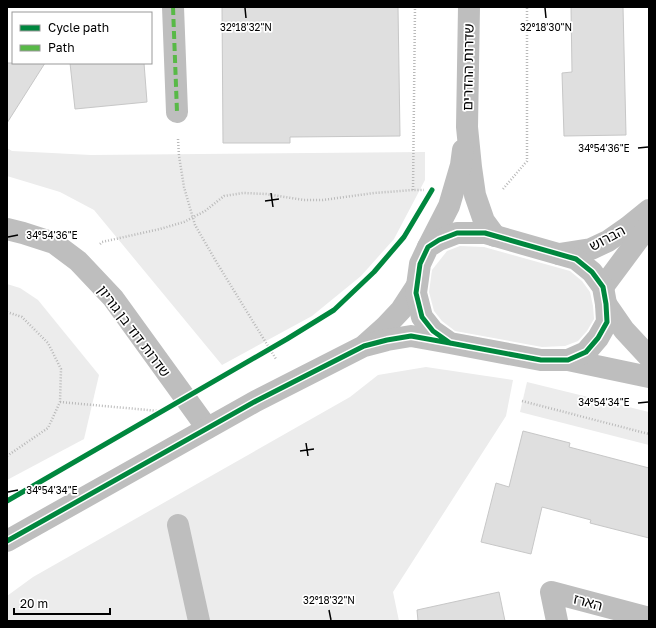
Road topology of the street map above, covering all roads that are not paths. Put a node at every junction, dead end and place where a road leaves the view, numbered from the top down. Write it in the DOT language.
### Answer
graph roads {
  1 [pos="173,7"];
  2 [pos="469,7"];
  3 [pos="177,112"];
  4 [pos="467,127"];
  5 [pos="649,210"];
  6 [pos="649,225"];
  7 [pos="7,230"];
  8 [pos="495,236"];
  9 [pos="428,247"];
  10 [pos="559,254"];
  11 [pos="416,287"];
  12 [pos="605,296"];
  13 [pos="450,343"];
  14 [pos="364,346"];
  15 [pos="649,357"];
  16 [pos="568,360"];
  17 [pos="649,377"];
  18 [pos="207,428"];
  19 [pos="178,525"];
  20 [pos="7,541"];
  21 [pos="649,618"];
  22 [pos="199,621"];
  23 [pos="557,621"];
  1 -- 3 [label="street"];
  2 -- 4 [label="street, שדרות ההדרים"];
  4 -- 8 [label="street, שדרות ההדרים"];
  4 -- 9 [label="street, שדרות ההדרים"];
  5 -- 10 [label="street, הברוש"];
  6 -- 12 [label="street, הברוש"];
  7 -- 18 [label="street, שדרות דוד בן גוריון"];
  8 -- 9 [label="street"];
  8 -- 10 [label="street"];
  9 -- 11 [label="street, שדרות ההדרים"];
  10 -- 12 [label="street"];
  11 -- 13 [label="street"];
  11 -- 14 [label="street"];
  12 -- 15 [label="street"];
  12 -- 16 [label="street"];
  13 -- 14 [label="street"];
  13 -- 16 [label="street"];
  14 -- 18 [label="street"];
  16 -- 17 [label="street"];
  18 -- 20 [label="street"];
  19 -- 22 [label="street"];
  21 -- 23 [label="street, הארז"];
}
